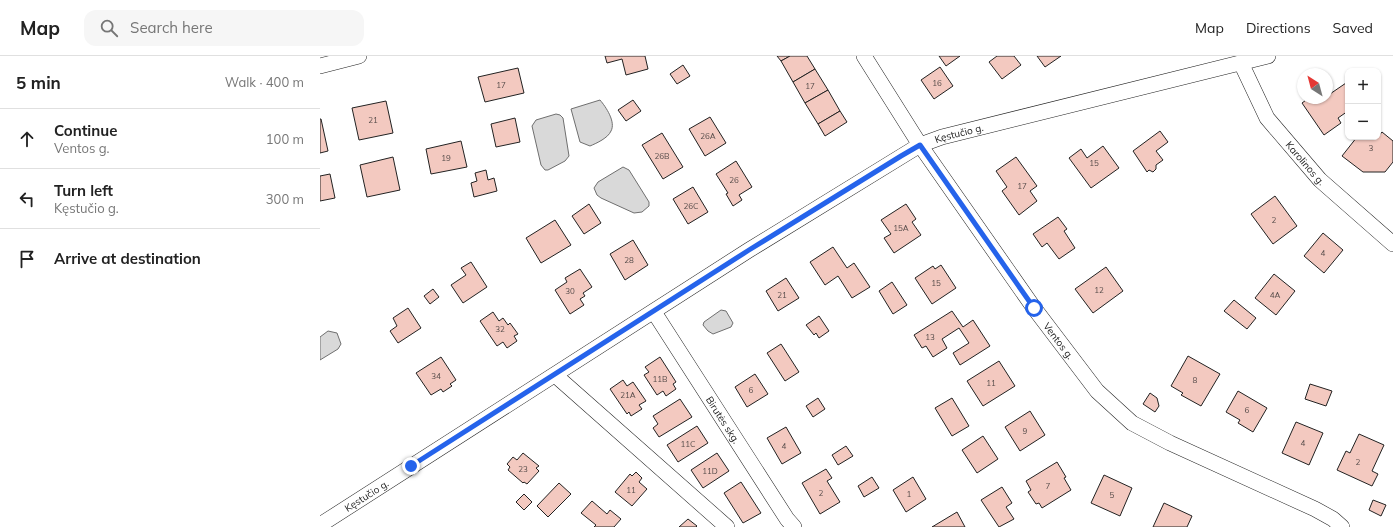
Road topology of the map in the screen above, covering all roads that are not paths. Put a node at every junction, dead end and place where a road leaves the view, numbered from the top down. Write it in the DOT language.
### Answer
graph roads {
  1 [pos="359,56"];
  2 [pos="864,56"];
  3 [pos="1268,56"];
  4 [pos="1241,63"];
  5 [pos="320,66"];
  6 [pos="920,145"];
  7 [pos="1393,244"];
  8 [pos="654,312"];
  9 [pos="555,375"];
  10 [pos="786,524"];
  11 [pos="320,525"];
  12 [pos="727,527"];
  13 [pos="1342,527"];
  1 -- 5 [label="street"];
  2 -- 6 [label="street, Ventos g."];
  3 -- 4 [label="street, Kęstučio g."];
  4 -- 6 [label="street, Kęstučio g."];
  4 -- 7 [label="street, Karolinos g."];
  6 -- 8 [label="street, Kęstučio g."];
  6 -- 13 [label="street, Ventos g."];
  8 -- 9 [label="street, Kęstučio g."];
  8 -- 10 [label="street, Birutės skg."];
  9 -- 11 [label="street, Kęstučio g."];
  9 -- 12 [label="street"];
}
